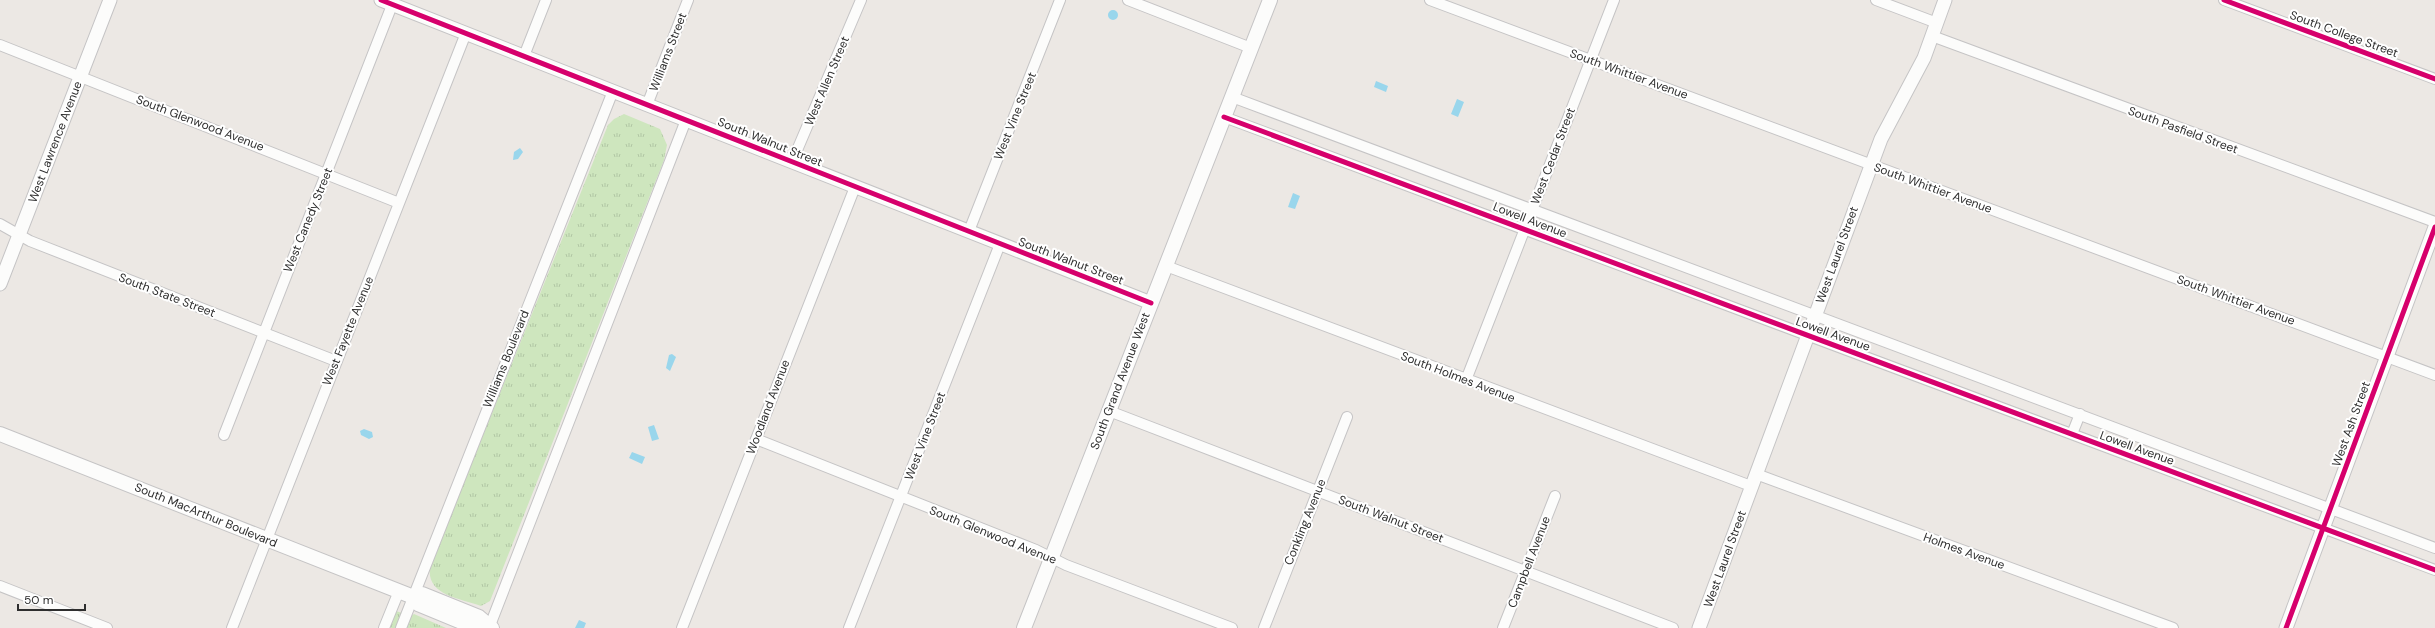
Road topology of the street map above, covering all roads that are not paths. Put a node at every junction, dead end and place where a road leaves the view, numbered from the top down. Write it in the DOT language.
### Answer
graph roads {
  1 [pos="110,0"];
  2 [pos="546,0"];
  3 [pos="688,0"];
  4 [pos="861,0"];
  5 [pos="1060,0"];
  6 [pos="1128,0"];
  7 [pos="1270,0"];
  8 [pos="1430,0"];
  9 [pos="1614,0"];
  10 [pos="1876,0"];
  11 [pos="1945,0"];
  12 [pos="2224,0"];
  13 [pos="391,1"];
  14 [pos="1937,23"];
  15 [pos="466,33"];
  16 [pos="1932,36"];
  17 [pos="0,45"];
  18 [pos="1251,48"];
  19 [pos="524,56"];
  20 [pos="1591,60"];
  21 [pos="81,77"];
  22 [pos="2435,79"];
  23 [pos="613,91"];
  24 [pos="1232,97"];
  25 [pos="648,105"];
  26 [pos="1224,117"];
  27 [pos="686,120"];
  28 [pos="792,162"];
  29 [pos="1871,165"];
  30 [pos="326,174"];
  31 [pos="855,187"];
  32 [pos="399,202"];
  33 [pos="1532,210"];
  34 [pos="2435,222"];
  35 [pos="0,224"];
  36 [pos="2435,227"];
  37 [pos="1524,229"];
  38 [pos="969,231"];
  39 [pos="19,234"];
  40 [pos="1000,244"];
  41 [pos="1166,266"];
  42 [pos="0,284"];
  43 [pos="1151,303"];
  44 [pos="1815,316"];
  45 [pos="264,332"];
  46 [pos="1807,336"];
  47 [pos="2387,356"];
  48 [pos="336,361"];
  49 [pos="2435,375"];
  50 [pos="1466,380"];
  51 [pos="1109,411"];
  52 [pos="2080,414"];
  53 [pos="1347,417"];
  54 [pos="0,434"];
  55 [pos="2072,434"];
  56 [pos="224,435"];
  57 [pos="756,439"];
  58 [pos="1756,474"];
  59 [pos="1751,486"];
  60 [pos="1318,491"];
  61 [pos="1555,496"];
  62 [pos="902,497"];
  63 [pos="2331,507"];
  64 [pos="2324,527"];
  65 [pos="267,540"];
  66 [pos="2435,548"];
  67 [pos="1051,558"];
  68 [pos="2435,570"];
  69 [pos="1525,571"];
  70 [pos="0,586"];
  71 [pos="405,594"];
  72 [pos="107,628"];
  73 [pos="232,628"];
  74 [pos="384,628"];
  75 [pos="401,628"];
  76 [pos="490,628"];
  77 [pos="682,628"];
  78 [pos="849,628"];
  79 [pos="1024,628"];
  80 [pos="1232,628"];
  81 [pos="1264,628"];
  82 [pos="1504,628"];
  83 [pos="1673,628"];
  84 [pos="1699,628"];
  85 [pos="2173,628"];
  86 [pos="2286,628"];
  1 -- 21 [label="street, West Lawrence Avenue"];
  2 -- 19 [label="street"];
  3 -- 25 [label="street, Williams Street"];
  4 -- 28 [label="street, West Allen Street"];
  5 -- 38 [label="street, West Vine Street"];
  6 -- 18 [label="street"];
  7 -- 18 [label="main road, South Grand Avenue West"];
  8 -- 20 [label="street, South Whittier Avenue"];
  9 -- 20 [label="street, West Cedar Street"];
  10 -- 14 [label="street"];
  11 -- 14 [label="street, West Laurel Street"];
  12 -- 22 [label="street, South College Street"];
  13 -- 15 [label="street, South Walnut Street"];
  13 -- 30 [label="street, West Canedy Street"];
  14 -- 16 [label="street, West Laurel Street"];
  15 -- 19 [label="street, South Walnut Street"];
  15 -- 32 [label="street, West Fayette Avenue"];
  16 -- 29 [label="street, West Laurel Street"];
  16 -- 34 [label="street, South Pasfield Street"];
  17 -- 21 [label="street, South Glenwood Avenue"];
  18 -- 24 [label="main road, South Grand Avenue West"];
  19 -- 23 [label="street, South Walnut Street"];
  20 -- 29 [label="street, South Whittier Avenue"];
  20 -- 33 [label="street, West Cedar Street"];
  21 -- 30 [label="street, South Glenwood Avenue"];
  21 -- 39 [label="street, West Lawrence Avenue"];
  23 -- 25 [label="street, South Walnut Street"];
  23 -- 71 [label="street, Williams Boulevard"];
  24 -- 26 [label="main road, South Grand Avenue West"];
  24 -- 33 [label="street, Lowell Avenue"];
  25 -- 27 [label="street, South Walnut Street"];
  26 -- 37 [label="street, Lowell Avenue"];
  26 -- 41 [label="main road, South Grand Avenue West"];
  27 -- 28 [label="street, South Walnut Street"];
  27 -- 76 [label="street"];
  28 -- 31 [label="street, South Walnut Street"];
  29 -- 44 [label="street, West Laurel Street"];
  29 -- 47 [label="street, South Whittier Avenue"];
  30 -- 32 [label="street, South Glenwood Avenue"];
  30 -- 45 [label="street, West Canedy Street"];
  31 -- 38 [label="street, South Walnut Street"];
  31 -- 57 [label="street, Woodland Avenue"];
  32 -- 48 [label="street, West Fayette Avenue"];
  33 -- 37 [label="street, West Cedar Street"];
  33 -- 44 [label="street, Lowell Avenue"];
  35 -- 39 [label="street, South State Street"];
  36 -- 47 [label="street, West Ash Street"];
  37 -- 46 [label="street, Lowell Avenue"];
  37 -- 50 [label="street, West Cedar Street"];
  38 -- 40 [label="street, South Walnut Street"];
  39 -- 42 [label="street, West Lawrence Avenue"];
  39 -- 45 [label="street, South State Street"];
  40 -- 43 [label="street, South Walnut Street"];
  40 -- 62 [label="street, West Vine Street"];
  41 -- 43 [label="main road, South Grand Avenue West"];
  41 -- 50 [label="street, South Holmes Avenue"];
  43 -- 51 [label="main road, South Grand Avenue West"];
  44 -- 46 [label="street, West Laurel Street"];
  44 -- 52 [label="street, Lowell Avenue"];
  45 -- 48 [label="street, South State Street"];
  45 -- 56 [label="street, West Canedy Street"];
  46 -- 55 [label="street, Lowell Avenue"];
  46 -- 58 [label="street, West Laurel Street"];
  47 -- 49 [label="street, South Whittier Avenue"];
  47 -- 63 [label="street, West Ash Street"];
  48 -- 65 [label="street, West Fayette Avenue"];
  50 -- 59 [label="street, South Holmes Avenue"];
  51 -- 60 [label="street, South Walnut Street"];
  51 -- 67 [label="main road, South Grand Avenue West"];
  52 -- 55 [label="street"];
  52 -- 63 [label="street, Lowell Avenue"];
  53 -- 60 [label="street, Conkling Avenue"];
  54 -- 65 [label="main road, South MacArthur Boulevard"];
  55 -- 64 [label="street, Lowell Avenue"];
  57 -- 62 [label="street, South Glenwood Avenue"];
  57 -- 77 [label="street, Woodland Avenue"];
  58 -- 59 [label="street, West Laurel Street"];
  58 -- 85 [label="street, Holmes Avenue"];
  59 -- 84 [label="street, West Laurel Street"];
  60 -- 69 [label="street, South Walnut Street"];
  60 -- 81 [label="street, Conkling Avenue"];
  61 -- 69 [label="street, Campbell Avenue"];
  62 -- 67 [label="street, South Glenwood Avenue"];
  62 -- 78 [label="street, West Vine Street"];
  63 -- 64 [label="street, West Ash Street"];
  63 -- 66 [label="street, Lowell Avenue"];
  64 -- 68 [label="street, Lowell Avenue"];
  64 -- 86 [label="street, West Ash Street"];
  65 -- 71 [label="main road, South MacArthur Boulevard"];
  65 -- 73 [label="street, West Fayette Avenue"];
  67 -- 79 [label="main road, South Grand Avenue West"];
  67 -- 80 [label="street, South Glenwood Avenue"];
  69 -- 82 [label="street, Campbell Avenue"];
  69 -- 83 [label="street, South Walnut Street"];
  70 -- 72 [label="street"];
  71 -- 74 [label="street, Williams Boulevard"];
  71 -- 75 [label="street, Williams Boulevard"];
  71 -- 76 [label="main road, South MacArthur Boulevard"];
}
